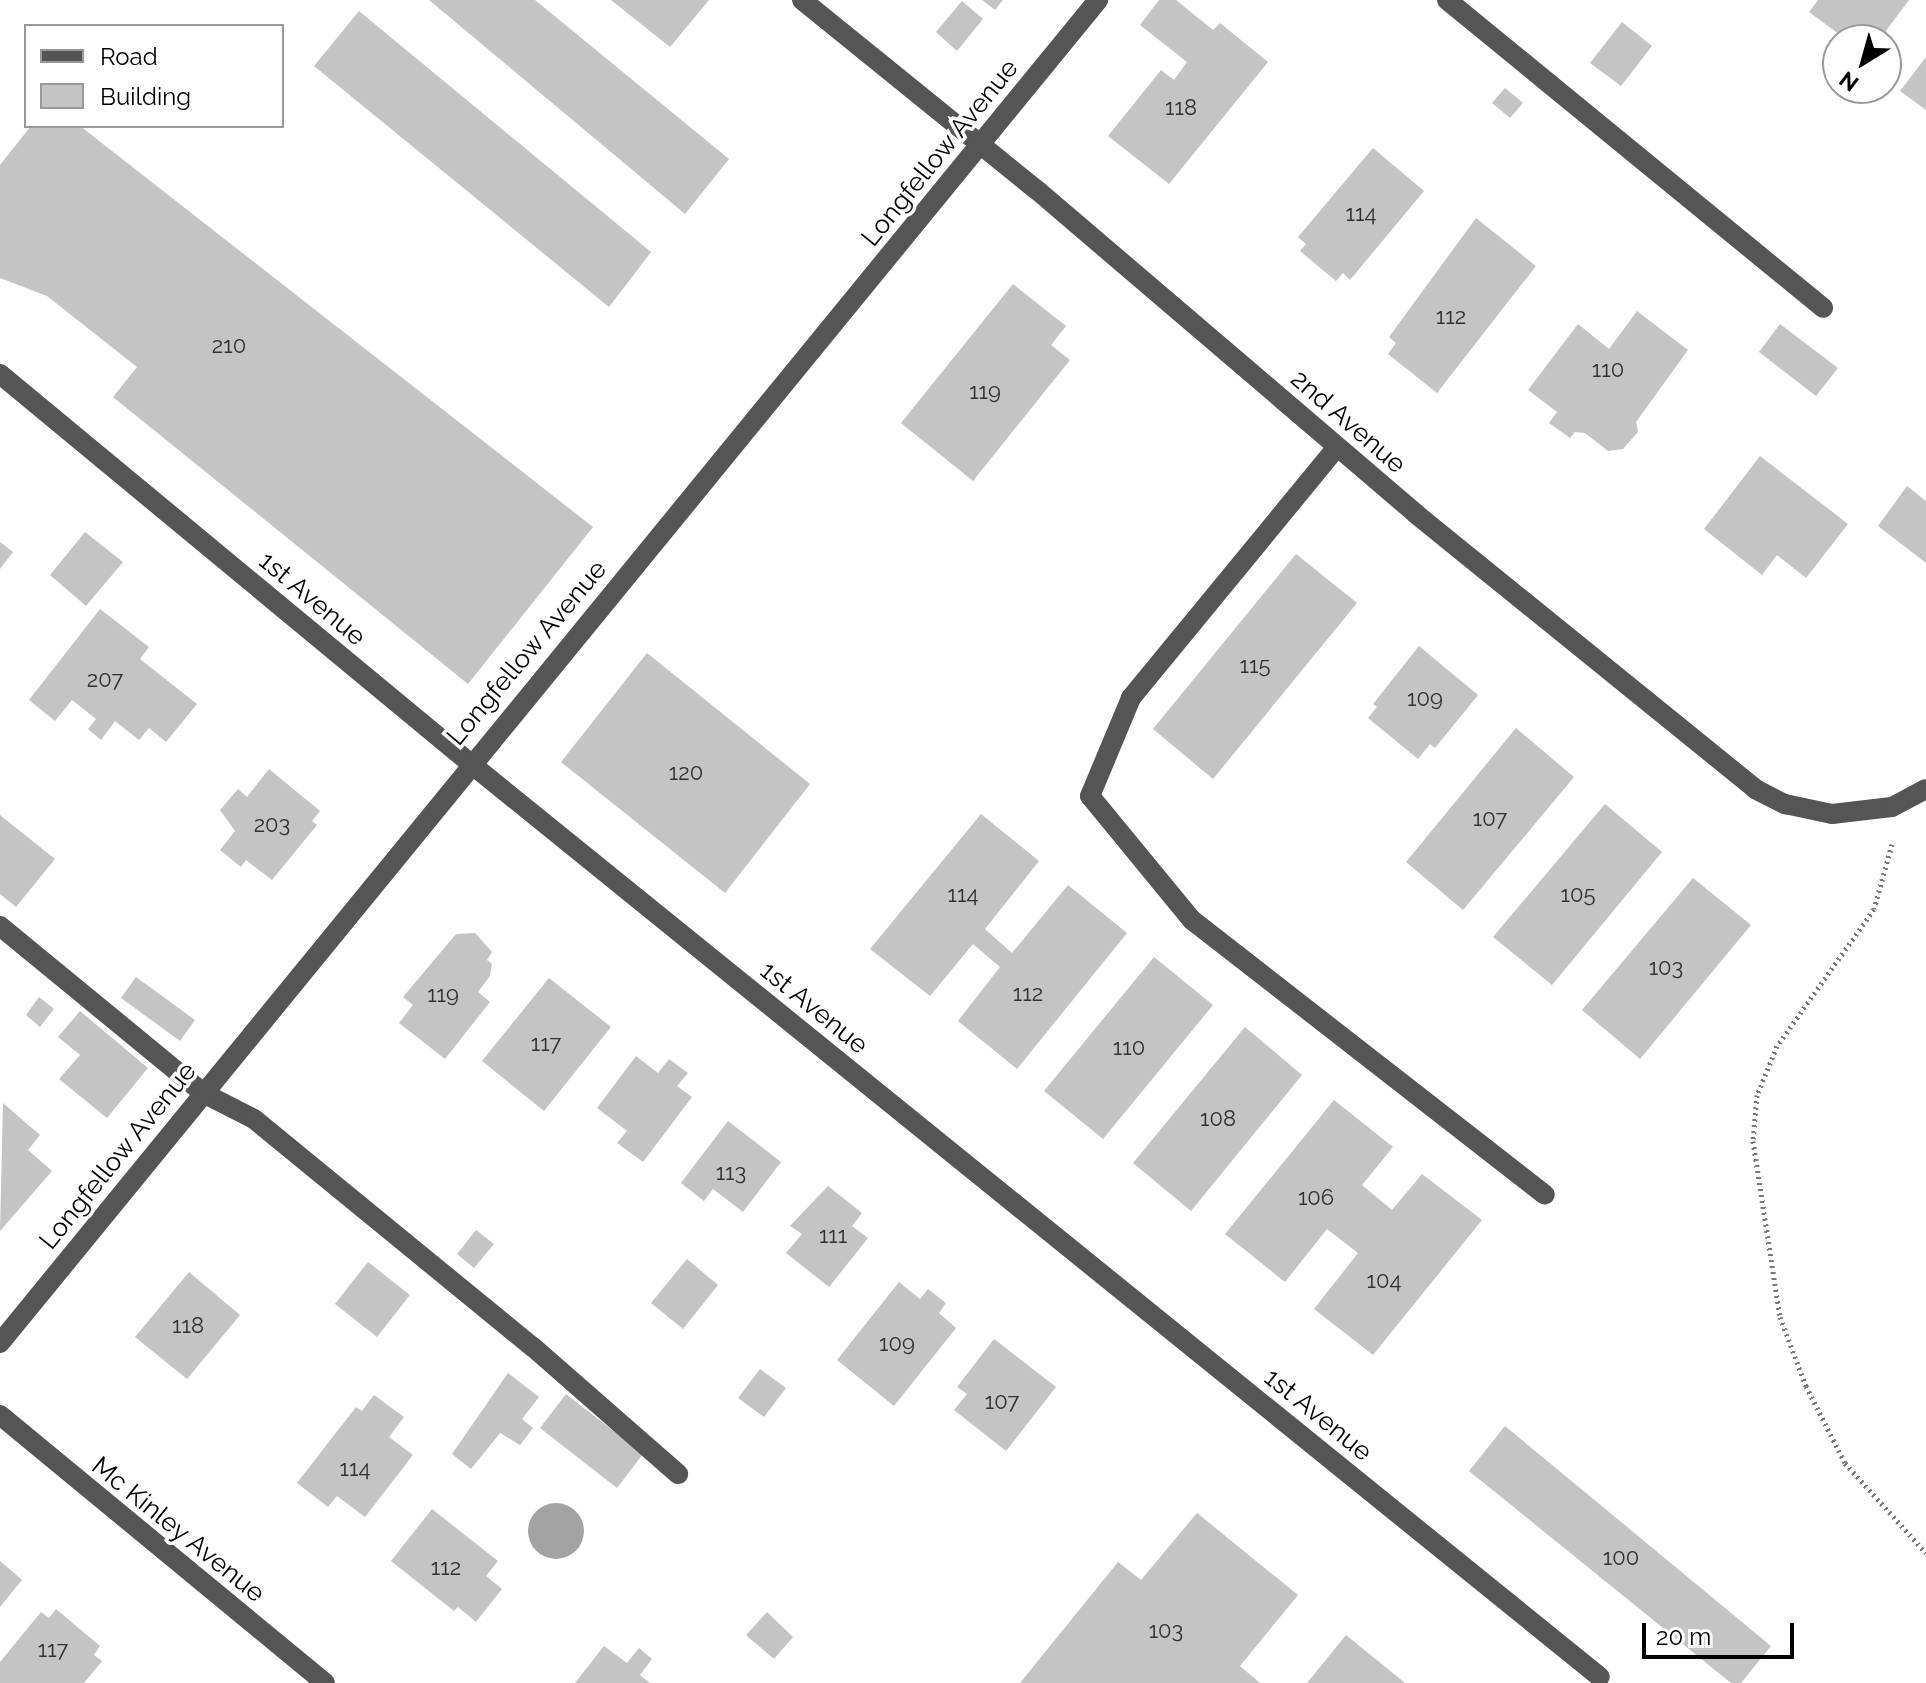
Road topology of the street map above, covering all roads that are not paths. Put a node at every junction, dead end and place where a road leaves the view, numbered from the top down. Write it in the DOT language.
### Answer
graph roads {
  1 [pos="802,0"];
  2 [pos="1098,0"];
  3 [pos="1447,0"];
  4 [pos="980,145"];
  5 [pos="1823,308"];
  6 [pos="0,374"];
  7 [pos="1337,447"];
  8 [pos="470,763"];
  9 [pos="1926,789"];
  10 [pos="0,926"];
  11 [pos="203,1093"];
  12 [pos="1545,1195"];
  13 [pos="0,1343"];
  14 [pos="0,1415"];
  15 [pos="678,1474"];
  16 [pos="1600,1677"];
  17 [pos="325,1683"];
  1 -- 4 [label="street, 2nd Avenue"];
  2 -- 4 [label="street, Longfellow Avenue"];
  3 -- 5 [label="street"];
  4 -- 7 [label="street, 2nd Avenue"];
  4 -- 8 [label="street, Longfellow Avenue"];
  6 -- 8 [label="street, 1st Avenue"];
  7 -- 9 [label="street, 2nd Avenue"];
  7 -- 12 [label="street"];
  8 -- 11 [label="street, Longfellow Avenue"];
  8 -- 16 [label="street, 1st Avenue"];
  10 -- 11 [label="street"];
  11 -- 13 [label="street, Longfellow Avenue"];
  11 -- 15 [label="street"];
  14 -- 17 [label="street, Mc Kinley Avenue"];
}
